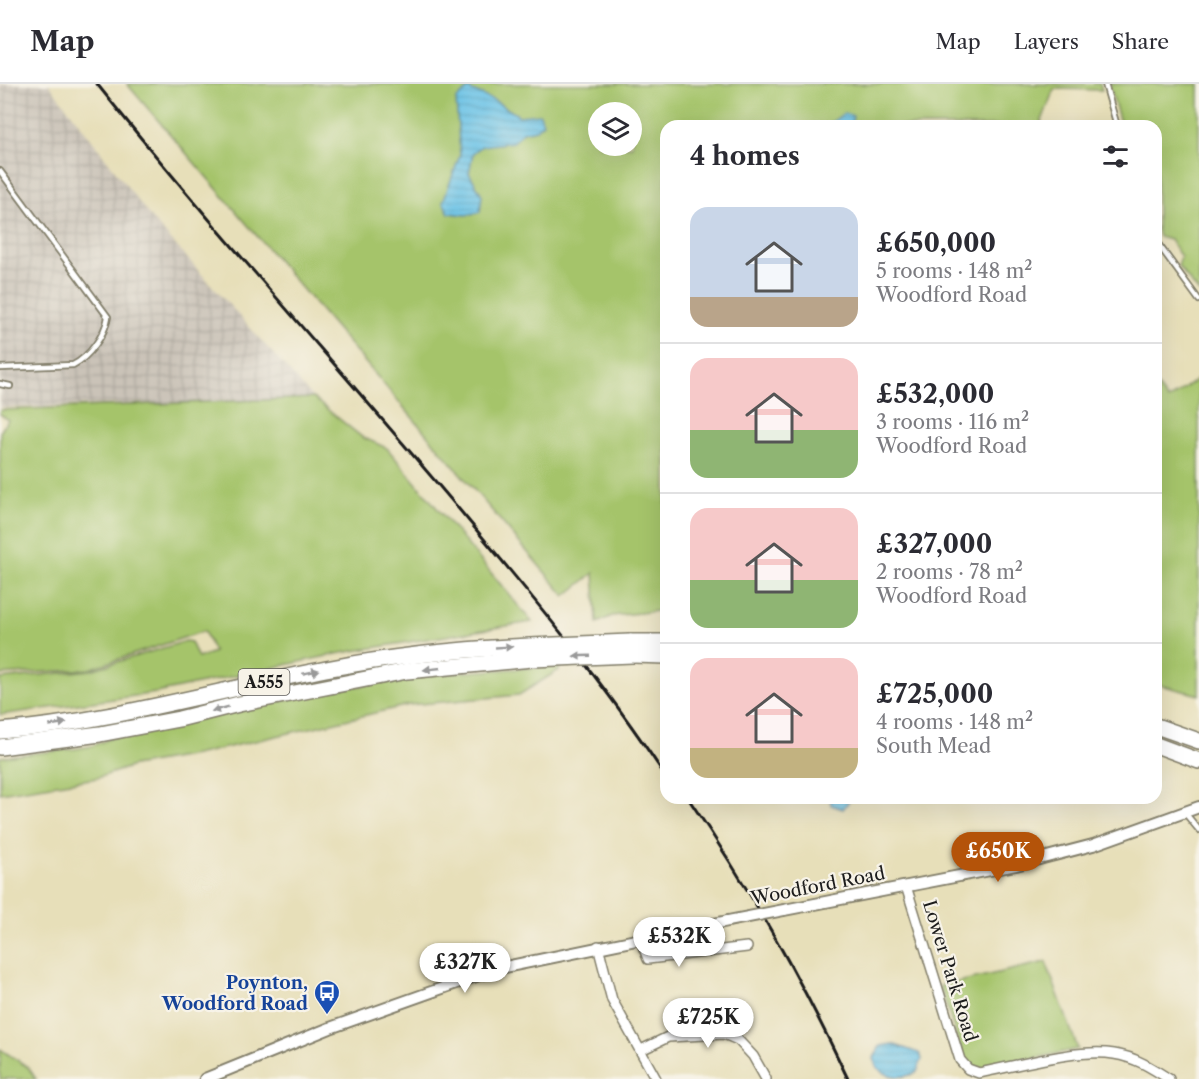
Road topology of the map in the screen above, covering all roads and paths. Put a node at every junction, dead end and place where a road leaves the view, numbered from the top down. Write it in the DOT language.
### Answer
graph roads {
  1 [pos="1105,84"];
  2 [pos="1115,120"];
  3 [pos="0,171"];
  4 [pos="1162,249"];
  5 [pos="1199,300"];
  6 [pos="0,368"];
  7 [pos="0,384"];
  8 [pos="10,386"];
  9 [pos="660,643"];
  10 [pos="631,649"];
  11 [pos="531,652"];
  12 [pos="660,655"];
  13 [pos="1162,728"];
  14 [pos="0,731"];
  15 [pos="1199,741"];
  16 [pos="0,747"];
  17 [pos="1162,747"];
  18 [pos="1199,761"];
  19 [pos="1199,807"];
  20 [pos="1185,813"];
  21 [pos="1199,830"];
  22 [pos="906,886"];
  23 [pos="640,938"];
  24 [pos="598,946"];
  25 [pos="747,947"];
  26 [pos="640,1050"];
  27 [pos="205,1079"];
  28 [pos="656,1079"];
  29 [pos="766,1079"];
  30 [pos="1170,1079"];
  1 -- 2 [label="lane"];
  3 -- 6 [label="lane"];
  4 -- 5 [label="lane"];
  7 -- 8 [label="lane"];
  9 -- 10 [label="highway, A555"];
  10 -- 11 [label="highway, A555, bridge"];
  10 -- 12 [label="highway, A555"];
  14 -- 11 [label="highway, A555, one-way"];
  11 -- 16 [label="highway, A555, one-way"];
  13 -- 15 [label="highway"];
  17 -- 18 [label="highway"];
  19 -- 20 [label="street, Woodford Road"];
  20 -- 21 [label="lane"];
  20 -- 22 [label="street, Woodford Road"];
  22 -- 23 [label="street, Woodford Road, bridge"];
  22 -- 30 [label="street, Lower Park Road"];
  23 -- 24 [label="street, Woodford Road"];
  23 -- 25 [label="street"];
  24 -- 26 [label="street"];
  24 -- 27 [label="street, Woodford Road"];
  26 -- 28 [label="street"];
  26 -- 29 [label="street"];
}
